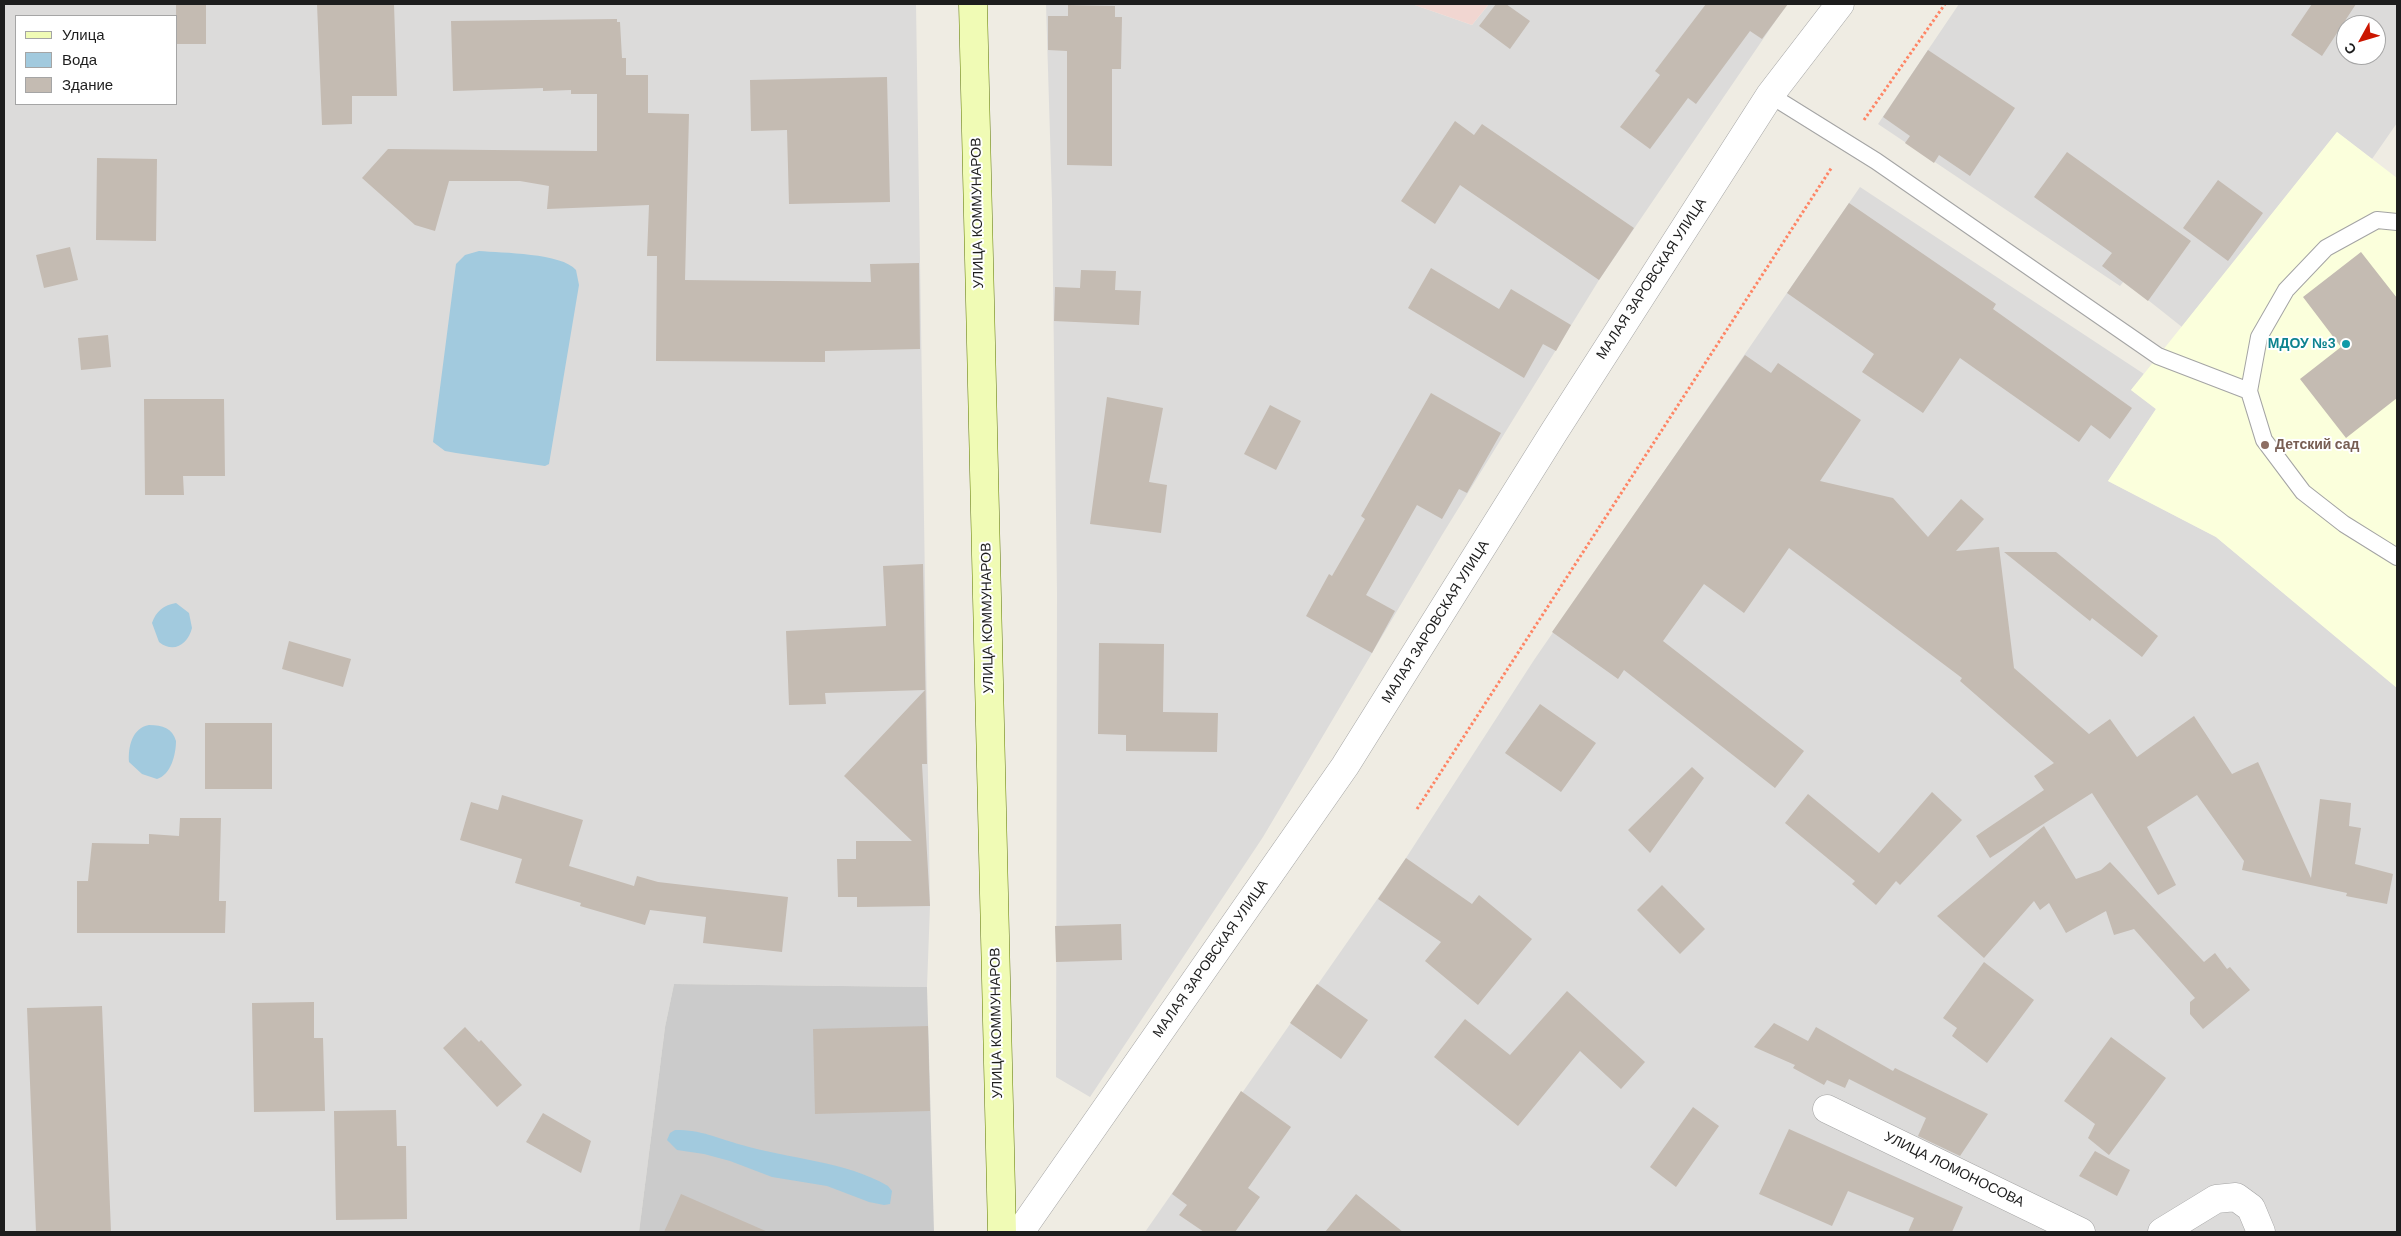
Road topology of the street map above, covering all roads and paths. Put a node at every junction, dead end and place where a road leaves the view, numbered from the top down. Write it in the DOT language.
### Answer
graph roads {
  1 [pos="973,4"];
  2 [pos="1840,4"];
  3 [pos="1945,4"];
  4 [pos="1770,95"];
  5 [pos="1848,143"];
  6 [pos="2397,222"];
  7 [pos="2249,391"];
  8 [pos="2397,558"];
  9 [pos="1417,809"];
  10 [pos="1826,1109"];
  11 [pos="1002,1232"];
  12 [pos="1020,1232"];
  13 [pos="2081,1232"];
  14 [pos="2162,1232"];
  15 [pos="2260,1232"];
  1 -- 11 [label="street, УЛИЦА КОММУНАРОВ"];
  2 -- 4 [label="street, МАЛАЯ ЗАРОВСКАЯ УЛИЦА"];
  3 -- 5 [label="path"];
  4 -- 5 [label="lane"];
  4 -- 12 [label="street, МАЛАЯ ЗАРОВСКАЯ УЛИЦА"];
  5 -- 7 [label="lane"];
  5 -- 9 [label="path"];
  6 -- 7 [label="lane"];
  7 -- 8 [label="lane"];
  10 -- 13 [label="street, УЛИЦА ЛОМОНОСОВА"];
  14 -- 15 [label="street"];
}
